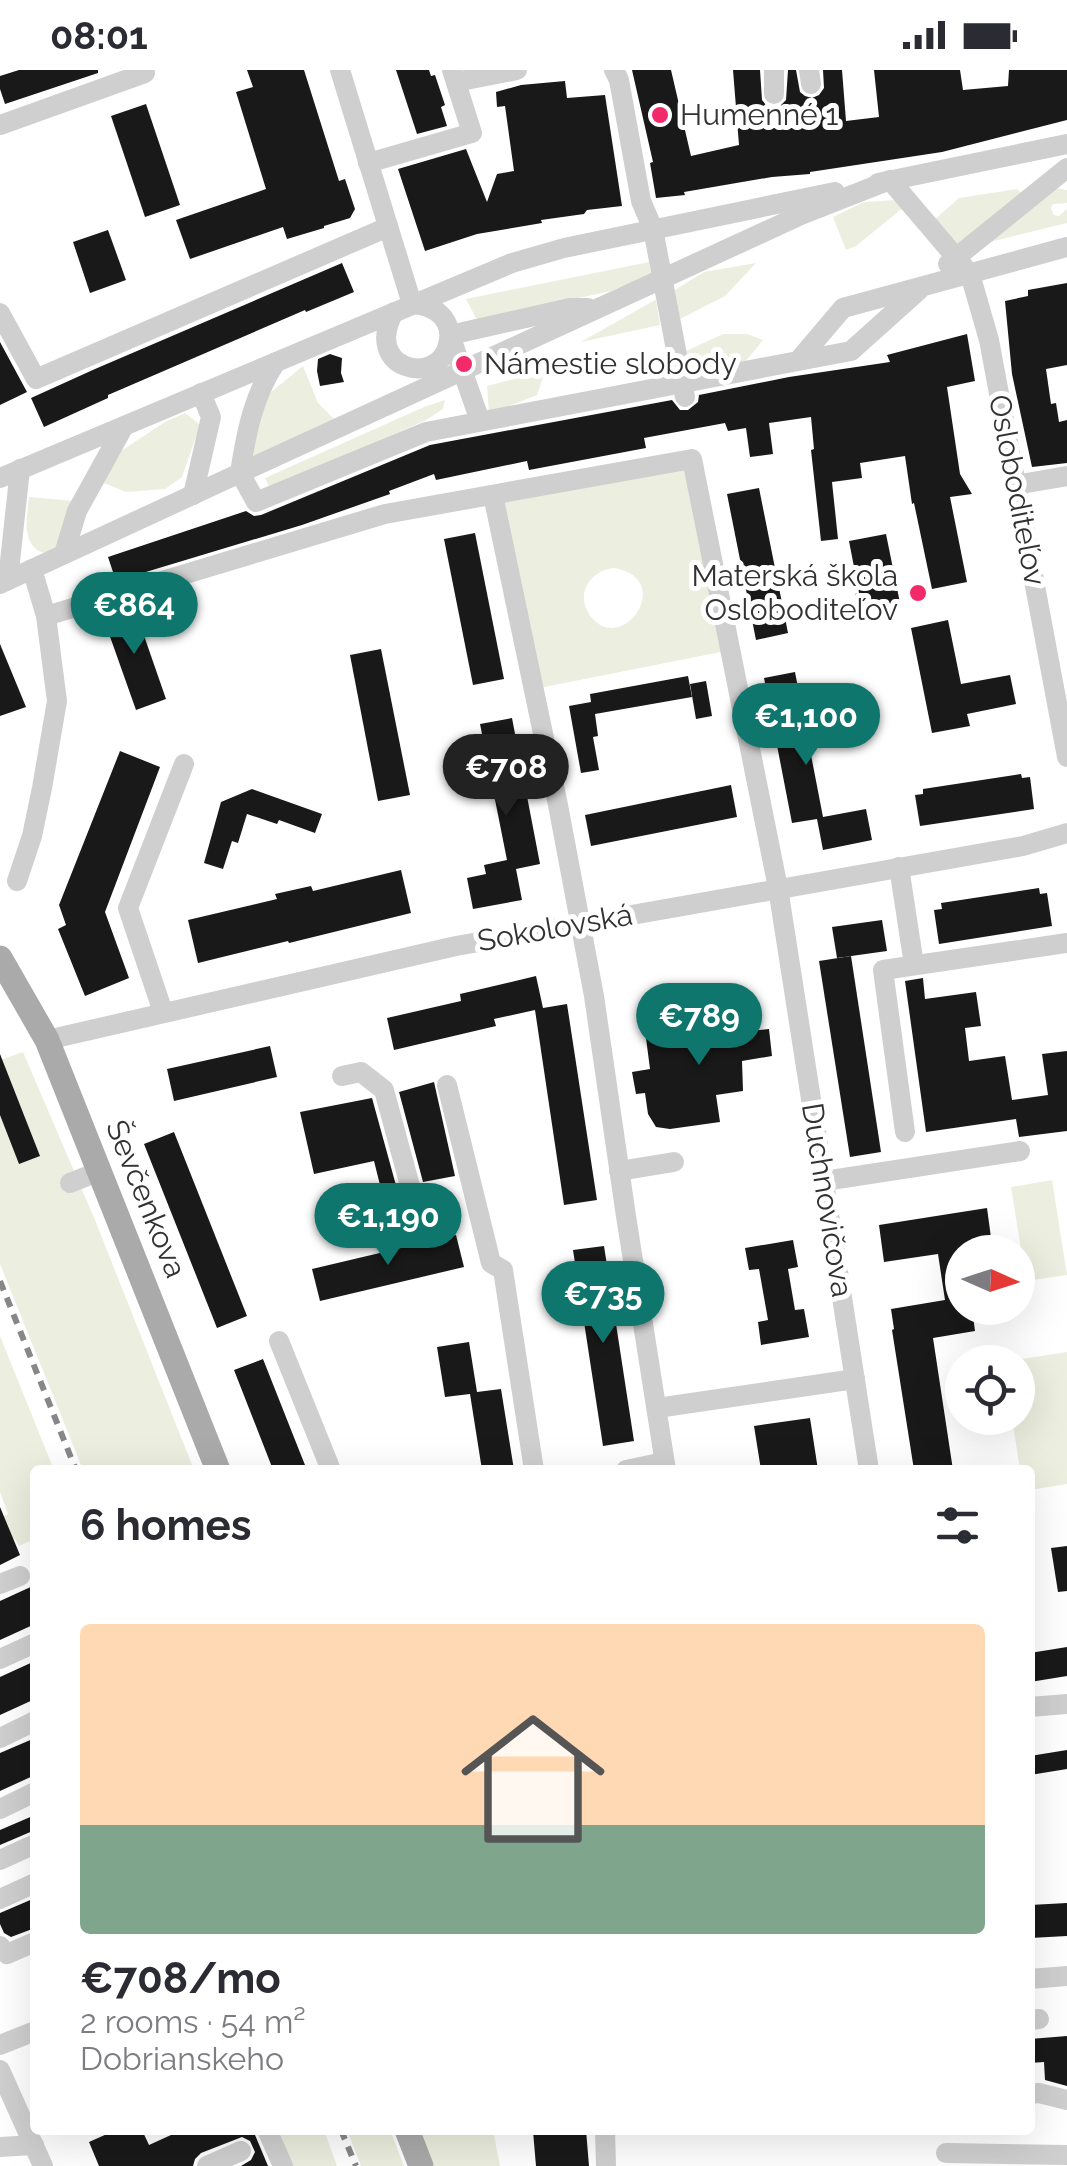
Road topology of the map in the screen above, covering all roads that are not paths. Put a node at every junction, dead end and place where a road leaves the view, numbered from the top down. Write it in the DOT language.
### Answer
graph roads {
  1 [pos="144,70"];
  2 [pos="340,70"];
  3 [pos="517,70"];
  4 [pos="614,70"];
  5 [pos="774,70"];
  6 [pos="454,76"];
  7 [pos="774,94"];
  8 [pos="0,124"];
  9 [pos="1067,144"];
  10 [pos="1044,148"];
  11 [pos="368,163"];
  12 [pos="1066,172"];
  13 [pos="890,180"];
  14 [pos="388,227"];
  15 [pos="653,230"];
  16 [pos="1067,247"];
  17 [pos="955,257"];
  18 [pos="970,274"];
  19 [pos="662,279"];
  20 [pos="922,287"];
  21 [pos="403,308"];
  22 [pos="600,308"];
  23 [pos="0,313"];
  24 [pos="450,335"];
  25 [pos="391,357"];
  26 [pos="798,361"];
  27 [pos="276,362"];
  28 [pos="462,371"];
  29 [pos="684,390"];
  30 [pos="201,393"];
  31 [pos="408,396"];
  32 [pos="211,417"];
  33 [pos="480,421"];
  34 [pos="124,426"];
  35 [pos="243,451"];
  36 [pos="10,473"];
  37 [pos="240,473"];
  38 [pos="1067,476"];
  39 [pos="1015,485"];
  40 [pos="194,495"];
  41 [pos="494,495"];
  42 [pos="64,554"];
  43 [pos="32,569"];
  44 [pos="3,576"];
  45 [pos="46,616"];
  46 [pos="1067,757"];
  47 [pos="184,764"];
  48 [pos="1067,833"];
  49 [pos="899,867"];
  50 [pos="17,881"];
  51 [pos="778,888"];
  52 [pos="581,923"];
  53 [pos="1067,943"];
  54 [pos="0,958"];
  55 [pos="914,965"];
  56 [pos="162,1012"];
  57 [pos="47,1040"];
  58 [pos="342,1076"];
  59 [pos="447,1086"];
  60 [pos="905,1132"];
  61 [pos="1020,1151"];
  62 [pos="674,1162"];
  63 [pos="100,1172"];
  64 [pos="619,1172"];
  65 [pos="824,1181"];
  66 [pos="70,1183"];
  67 [pos="410,1186"];
  68 [pos="279,1341"];
  69 [pos="854,1379"];
  70 [pos="656,1408"];
  71 [pos="216,1465"];
  72 [pos="329,1465"];
  73 [pos="533,1465"];
  74 [pos="665,1465"];
  75 [pos="868,1465"];
  76 [pos="30,1645"];
  77 [pos="0,1659"];
  78 [pos="1067,1704"];
  79 [pos="1035,1707"];
  80 [pos="30,1723"];
  81 [pos="0,1738"];
  82 [pos="30,1794"];
  83 [pos="0,1809"];
  84 [pos="30,1846"];
  85 [pos="0,1860"];
  86 [pos="30,1885"];
  87 [pos="0,1899"];
  88 [pos="30,1944"];
  89 [pos="0,1946"];
  90 [pos="1067,1976"];
  91 [pos="1035,1978"];
  92 [pos="30,2033"];
  93 [pos="0,2045"];
  94 [pos="0,2070"];
  95 [pos="1035,2093"];
  96 [pos="1067,2100"];
  97 [pos="30,2130"];
  98 [pos="30,2133"];
  99 [pos="32,2135"];
  100 [pos="269,2135"];
  101 [pos="409,2135"];
  102 [pos="605,2135"];
  103 [pos="944,2135"];
  104 [pos="0,2148"];
  105 [pos="240,2151"];
  106 [pos="1067,2155"];
  107 [pos="947,2160"];
  108 [pos="43,2166"];
  109 [pos="207,2166"];
  110 [pos="283,2166"];
  111 [pos="421,2166"];
  112 [pos="606,2166"];
  1 -- 8 [label="street"];
  2 -- 11 [label="street"];
  3 -- 6 [label="street"];
  4 -- 15 [label="street"];
  5 -- 7 [label="street"];
  6 -- 11 [label="street"];
  9 -- 10 [label="street"];
  10 -- 12 [label="street"];
  10 -- 13 [label="street"];
  11 -- 14 [label="street"];
  12 -- 17 [label="street"];
  13 -- 15 [label="street"];
  13 -- 17 [label="street"];
  13 -- 19 [label="street"];
  14 -- 21 [label="street"];
  14 -- 23 [label="street"];
  15 -- 19 [label="street"];
  15 -- 21 [label="street"];
  16 -- 18 [label="street"];
  17 -- 18 [label="street"];
  17 -- 20 [label="street"];
  18 -- 20 [label="street"];
  18 -- 39 [label="street, Osloboditeľov"];
  19 -- 22 [label="street"];
  19 -- 29 [label="street"];
  20 -- 26 [label="street"];
  20 -- 26 [label="street"];
  21 -- 24 [label="street"];
  21 -- 25 [label="street"];
  21 -- 27 [label="street"];
  22 -- 24 [label="street"];
  22 -- 28 [label="street"];
  24 -- 25 [label="street"];
  24 -- 28 [label="street"];
  25 -- 31 [label="street"];
  26 -- 29 [label="street"];
  27 -- 30 [label="street"];
  27 -- 35 [label="street"];
  28 -- 31 [label="street"];
  28 -- 33 [label="street"];
  29 -- 33 [label="street"];
  30 -- 32 [label="street"];
  30 -- 34 [label="street"];
  31 -- 37 [label="street"];
  32 -- 35 [label="street"];
  32 -- 40 [label="street"];
  33 -- 37 [label="street"];
  34 -- 36 [label="street"];
  34 -- 42 [label="street"];
  35 -- 37 [label="street"];
  36 -- 44 [label="street"];
  37 -- 40 [label="street"];
  38 -- 39 [label="street"];
  39 -- 46 [label="street, Osloboditeľov"];
  40 -- 42 [label="street"];
  41 -- 45 [label="street"];
  41 -- 51 [label="street, Duchnovičova"];
  41 -- 52 [label="street"];
  42 -- 43 [label="street"];
  43 -- 44 [label="street"];
  43 -- 45 [label="street"];
  45 -- 50 [label="street"];
  47 -- 56 [label="street"];
  48 -- 49 [label="street, Sokolovská"];
  49 -- 51 [label="street, Sokolovská"];
  49 -- 55 [label="street"];
  51 -- 52 [label="street, Sokolovská"];
  51 -- 65 [label="street, Duchnovičova"];
  52 -- 56 [label="street, Sokolovská"];
  52 -- 64 [label="street"];
  53 -- 55 [label="street"];
  54 -- 57 [label="main road, Ševčenkova"];
  55 -- 60 [label="street"];
  56 -- 57 [label="street, Sokolovská"];
  57 -- 63 [label="main road, Ševčenkova"];
  58 -- 67 [label="street"];
  59 -- 73 [label="street"];
  61 -- 65 [label="street"];
  62 -- 64 [label="street"];
  63 -- 66 [label="street"];
  63 -- 71 [label="main road, Ševčenkova"];
  64 -- 70 [label="street"];
  65 -- 69 [label="street, Duchnovičova"];
  68 -- 72 [label="street"];
  69 -- 70 [label="street"];
  69 -- 75 [label="street, Duchnovičova"];
  70 -- 74 [label="street"];
  76 -- 77 [label="street"];
  78 -- 79 [label="street"];
  80 -- 81 [label="street"];
  82 -- 83 [label="street"];
  84 -- 85 [label="street"];
  86 -- 87 [label="street"];
  88 -- 89 [label="street"];
  90 -- 91 [label="street"];
  92 -- 93 [label="street"];
  94 -- 97 [label="street"];
  95 -- 96 [label="street"];
  98 -- 104 [label="street"];
  99 -- 108 [label="street"];
  100 -- 110 [label="street"];
  101 -- 111 [label="main road"];
  102 -- 112 [label="street"];
  103 -- 107 [label="street"];
  105 -- 109 [label="street"];
  106 -- 107 [label="street"];
}
